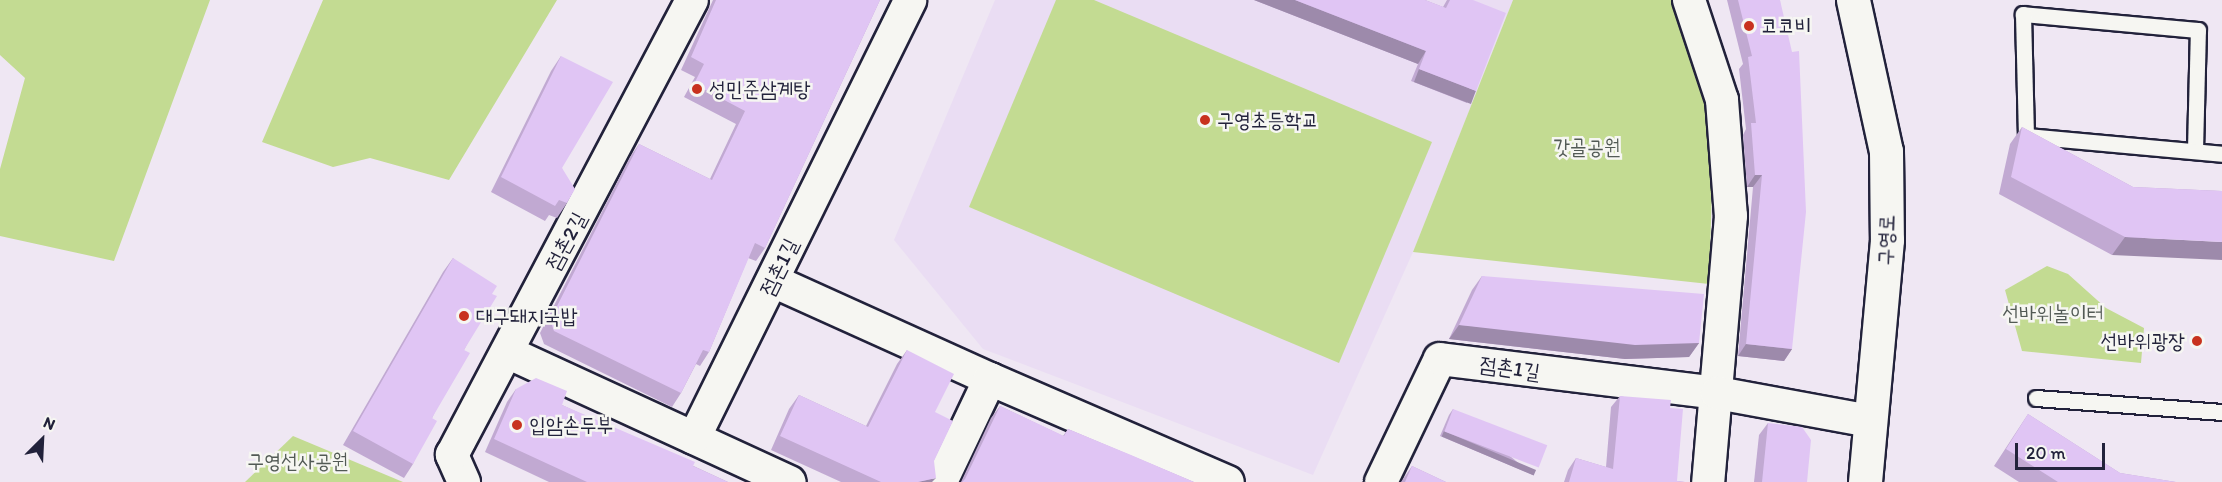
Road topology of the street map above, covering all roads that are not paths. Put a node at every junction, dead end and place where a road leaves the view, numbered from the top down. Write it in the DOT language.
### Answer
graph roads {
  1 [pos="692,0"];
  2 [pos="910,0"];
  3 [pos="1689,0"];
  4 [pos="1853,0"];
  5 [pos="2195,150"];
  6 [pos="2222,154"];
  7 [pos="773,281"];
  8 [pos="507,352"];
  9 [pos="990,379"];
  10 [pos="1717,393"];
  11 [pos="2036,398"];
  12 [pos="2222,412"];
  13 [pos="1870,421"];
  14 [pos="694,438"];
  15 [pos="464,482"];
  16 [pos="790,482"];
  17 [pos="941,482"];
  18 [pos="1228,482"];
  19 [pos="1381,482"];
  20 [pos="1708,482"];
  21 [pos="1864,482"];
  1 -- 8 [label="street, 점촌2길"];
  2 -- 7 [label="street, 점촌1길"];
  3 -- 10 [label="street"];
  4 -- 13 [label="main road, 구영로"];
  5 -- 5 [label="lane"];
  5 -- 6 [label="lane"];
  7 -- 9 [label="street"];
  7 -- 14 [label="street, 점촌1길"];
  8 -- 14 [label="street"];
  8 -- 15 [label="street, 점촌2길"];
  9 -- 17 [label="street"];
  9 -- 18 [label="street"];
  10 -- 13 [label="street, 점촌1길"];
  10 -- 19 [label="street, 점촌1길"];
  10 -- 20 [label="street"];
  11 -- 12 [label="lane"];
  13 -- 21 [label="main road, 구영로"];
  14 -- 16 [label="street"];
}
